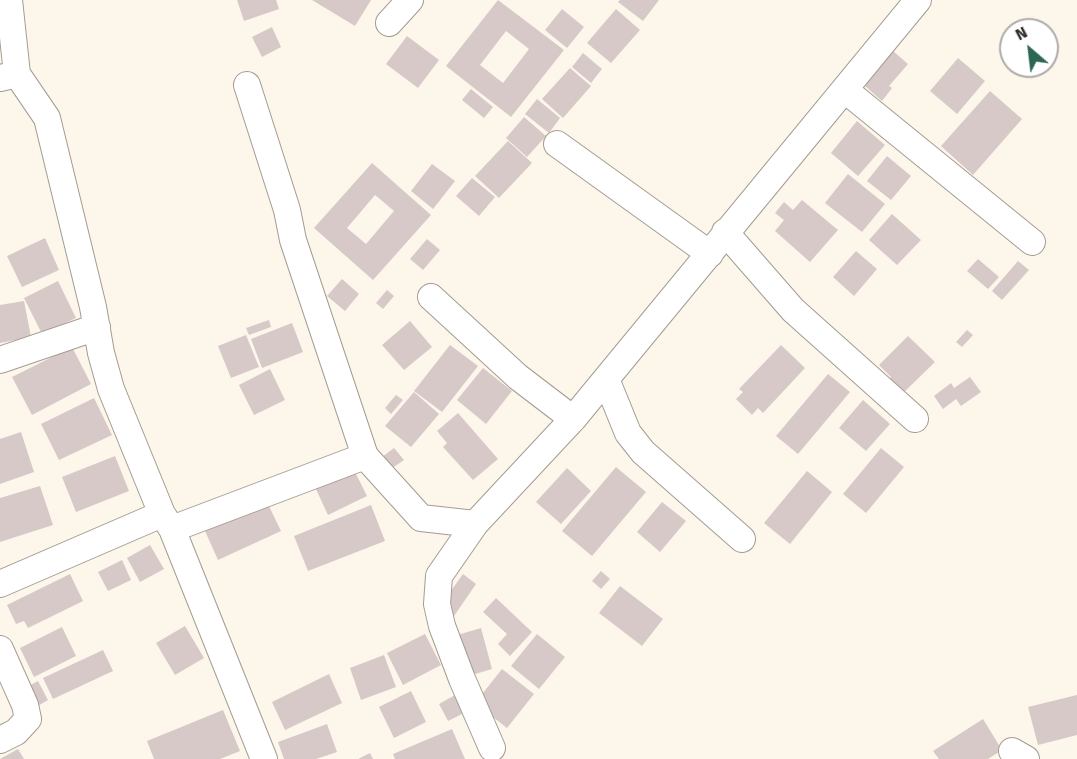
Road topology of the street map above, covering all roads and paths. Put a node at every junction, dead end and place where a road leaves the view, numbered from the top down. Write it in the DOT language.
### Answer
graph roads {
  1 [pos="9,0"];
  2 [pos="410,0"];
  3 [pos="918,0"];
  4 [pos="389,23"];
  5 [pos="9,76"];
  6 [pos="247,85"];
  7 [pos="845,90"];
  8 [pos="557,144"];
  9 [pos="725,232"];
  10 [pos="1032,242"];
  11 [pos="710,254"];
  12 [pos="431,297"];
  13 [pos="97,327"];
  14 [pos="0,360"];
  15 [pos="606,379"];
  16 [pos="573,418"];
  17 [pos="915,419"];
  18 [pos="365,456"];
  19 [pos="167,522"];
  20 [pos="475,525"];
  21 [pos="742,539"];
  22 [pos="0,584"];
  23 [pos="0,649"];
  24 [pos="0,740"];
  25 [pos="492,748"];
  26 [pos="264,759"];
  1 -- 5 [label="street"];
  2 -- 4 [label="street"];
  3 -- 7 [label="street"];
  5 -- 13 [label="street"];
  6 -- 18 [label="street"];
  7 -- 9 [label="street"];
  7 -- 10 [label="street"];
  8 -- 11 [label="street"];
  9 -- 11 [label="street"];
  9 -- 17 [label="street"];
  11 -- 15 [label="street"];
  12 -- 16 [label="street"];
  13 -- 14 [label="street"];
  13 -- 19 [label="street"];
  15 -- 16 [label="street"];
  15 -- 21 [label="street"];
  16 -- 20 [label="street"];
  18 -- 19 [label="street"];
  18 -- 20 [label="street"];
  19 -- 22 [label="street"];
  19 -- 26 [label="street"];
  20 -- 25 [label="street"];
  23 -- 24 [label="street"];
}
